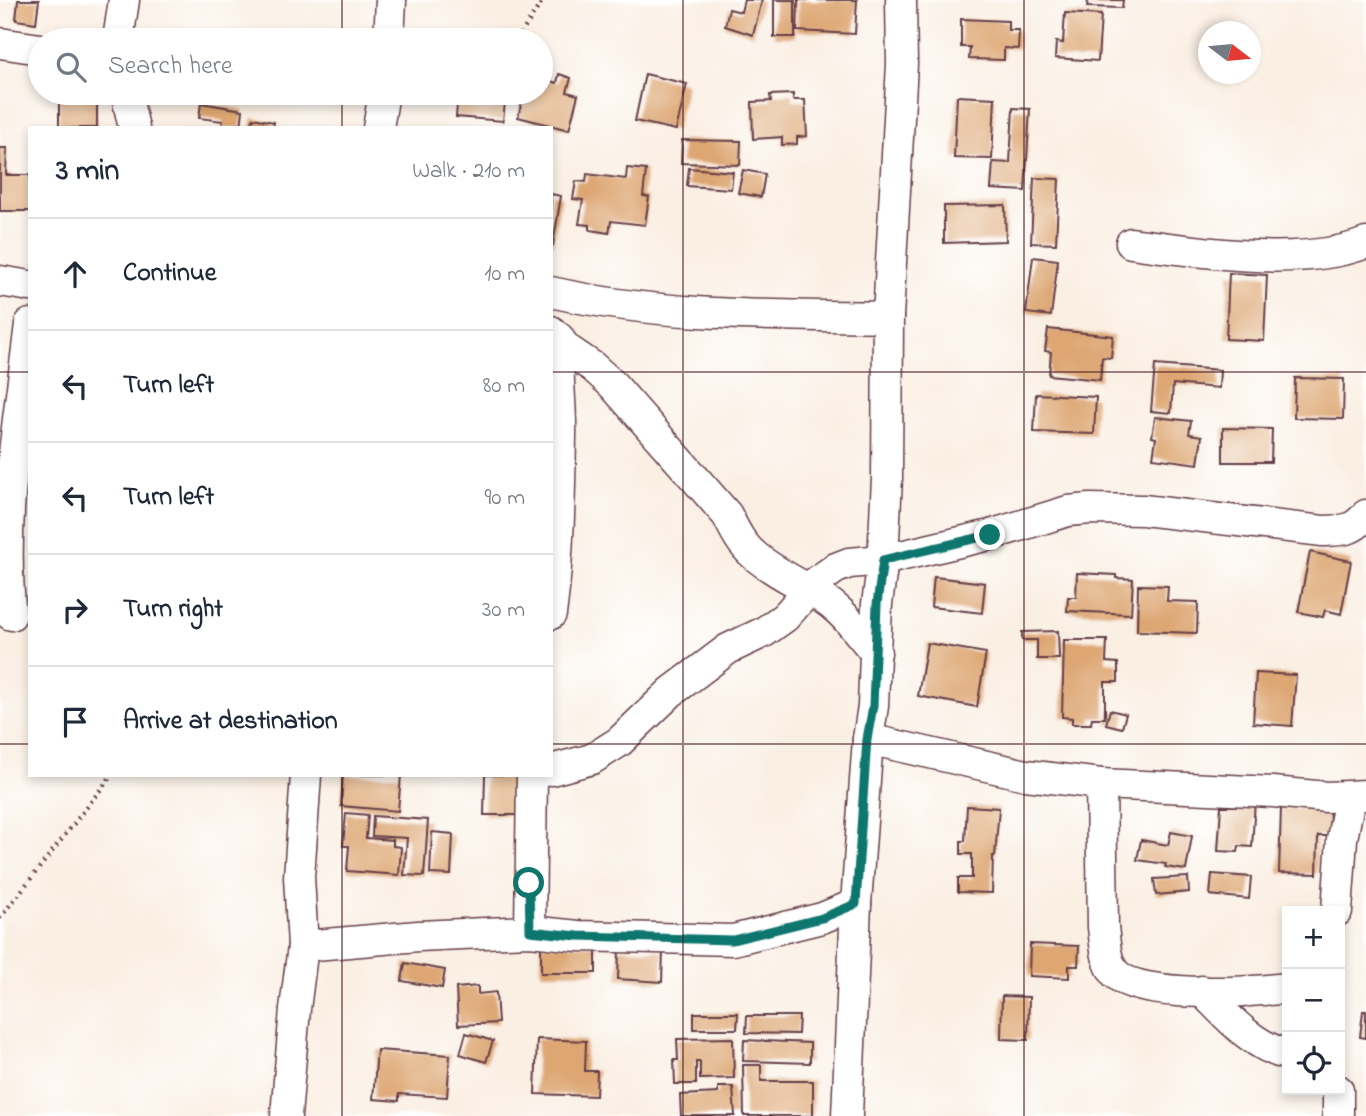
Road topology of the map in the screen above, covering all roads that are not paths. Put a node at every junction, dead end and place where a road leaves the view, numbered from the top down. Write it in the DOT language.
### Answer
graph roads {
  1 [pos="124,0"];
  2 [pos="391,0"];
  3 [pos="901,0"];
  4 [pos="120,28"];
  5 [pos="390,28"];
  6 [pos="0,43"];
  7 [pos="28,47"];
  8 [pos="129,105"];
  9 [pos="382,105"];
  10 [pos="134,126"];
  11 [pos="378,126"];
  12 [pos="1131,243"];
  13 [pos="1366,243"];
  14 [pos="0,281"];
  15 [pos="28,286"];
  16 [pos="553,292"];
  17 [pos="888,317"];
  18 [pos="555,335"];
  19 [pos="28,343"];
  20 [pos="1366,516"];
  21 [pos="883,560"];
  22 [pos="809,589"];
  23 [pos="553,600"];
  24 [pos="11,615"];
  25 [pos="876,653"];
  26 [pos="867,739"];
  27 [pos="553,769"];
  28 [pos="306,777"];
  29 [pos="532,777"];
  30 [pos="1101,784"];
  31 [pos="1358,796"];
  32 [pos="856,904"];
  33 [pos="1338,906"];
  34 [pos="530,931"];
  35 [pos="303,946"];
  36 [pos="1282,988"];
  37 [pos="1202,991"];
  38 [pos="1282,1053"];
  39 [pos="1338,1095"];
  40 [pos="286,1116"];
  41 [pos="846,1116"];
  42 [pos="1338,1116"];
  1 -- 4 [label="street"];
  2 -- 5 [label="street"];
  3 -- 17 [label="street"];
  6 -- 7 [label="street"];
  8 -- 10 [label="street"];
  9 -- 11 [label="street"];
  12 -- 13 [label="street"];
  14 -- 15 [label="street"];
  16 -- 17 [label="street"];
  17 -- 21 [label="street"];
  18 -- 22 [label="street"];
  18 -- 23 [label="street"];
  19 -- 24 [label="street"];
  20 -- 21 [label="street"];
  21 -- 22 [label="street"];
  21 -- 25 [label="street"];
  22 -- 25 [label="street"];
  22 -- 27 [label="street"];
  25 -- 26 [label="street"];
  26 -- 30 [label="street"];
  26 -- 32 [label="street"];
  28 -- 35 [label="street"];
  29 -- 34 [label="street"];
  30 -- 31 [label="street"];
  30 -- 37 [label="street"];
  31 -- 33 [label="street"];
  32 -- 34 [label="street"];
  32 -- 41 [label="street"];
  34 -- 35 [label="street"];
  35 -- 40 [label="street"];
  36 -- 37 [label="street"];
  37 -- 38 [label="street"];
  39 -- 42 [label="street"];
}
